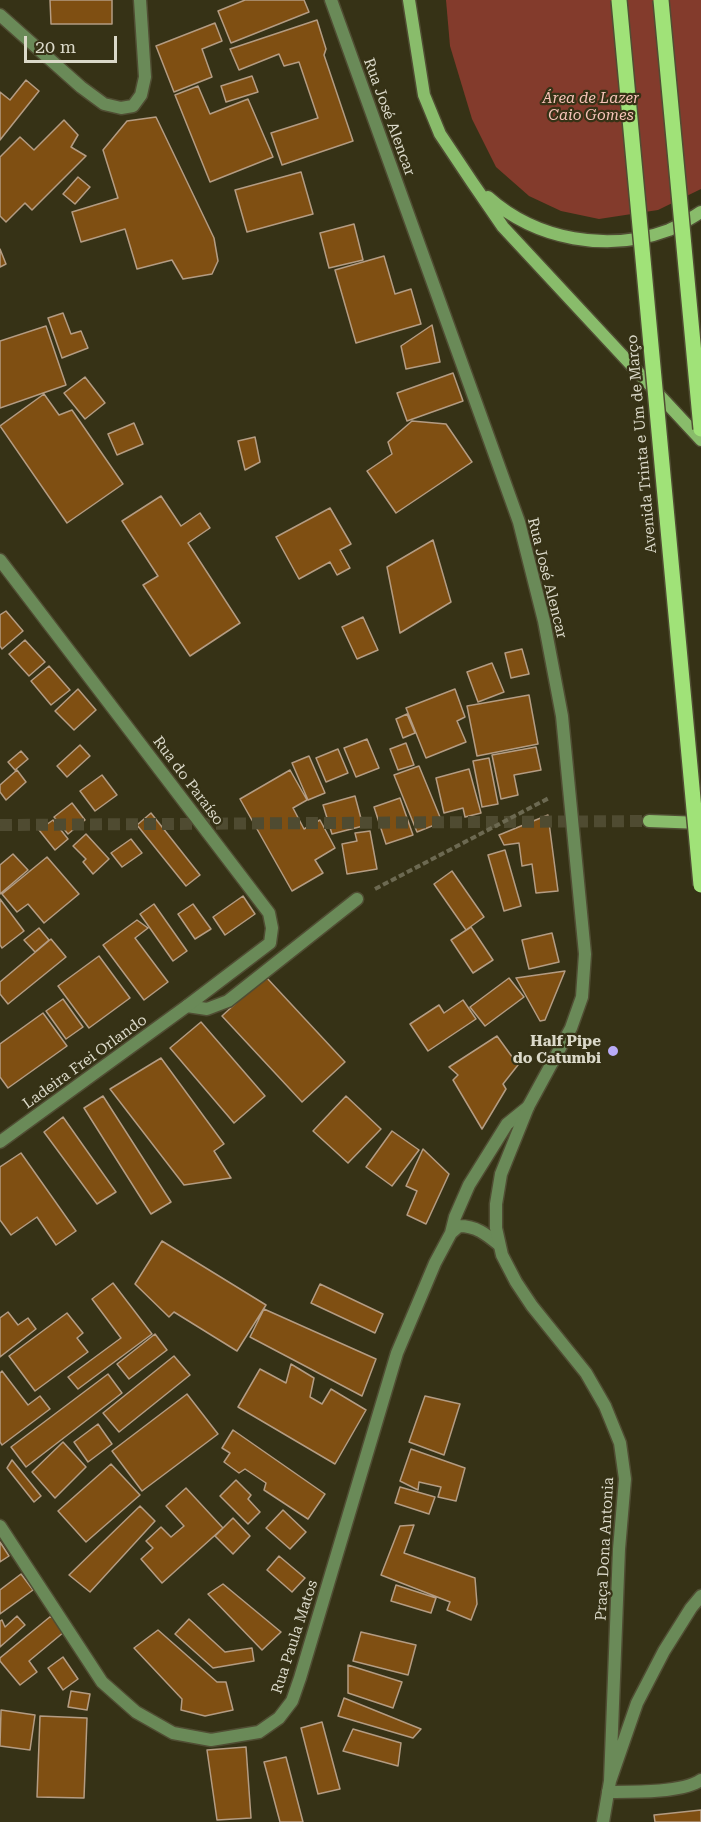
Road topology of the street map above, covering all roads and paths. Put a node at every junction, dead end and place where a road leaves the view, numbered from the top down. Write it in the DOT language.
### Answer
graph roads {
  1 [pos="140,0"];
  2 [pos="331,0"];
  3 [pos="409,0"];
  4 [pos="619,0"];
  5 [pos="661,0"];
  6 [pos="0,15"];
  7 [pos="472,182"];
  8 [pos="701,212"];
  9 [pos="701,429"];
  10 [pos="701,440"];
  11 [pos="0,560"];
  12 [pos="568,788"];
  13 [pos="701,814"];
  14 [pos="649,820"];
  15 [pos="675,821"];
  16 [pos="701,823"];
  17 [pos="701,885"];
  18 [pos="357,899"];
  19 [pos="187,1006"];
  20 [pos="528,1107"];
  21 [pos="0,1142"];
  22 [pos="501,1174"];
  23 [pos="451,1233"];
  24 [pos="498,1244"];
  25 [pos="0,1527"];
  26 [pos="701,1596"];
  27 [pos="701,1780"];
  28 [pos="609,1787"];
  29 [pos="603,1822"];
  1 -- 6 [label="street"];
  2 -- 12 [label="street, Rua José Alencar"];
  3 -- 7 [label="main road"];
  4 -- 17 [label="main road, Avenida Trinta e Um de Março, bridge"];
  5 -- 9 [label="main road, bridge"];
  7 -- 8 [label="main road"];
  7 -- 10 [label="main road"];
  11 -- 19 [label="street, Rua do Paraíso"];
  12 -- 18 [label="path"];
  12 -- 20 [label="street, Rua José Alencar"];
  13 -- 15 [label="main road"];
  14 -- 15 [label="main road"];
  15 -- 16 [label="main road"];
  18 -- 19 [label="street"];
  19 -- 21 [label="street, Ladeira Frei Orlando"];
  20 -- 22 [label="street, Rua José Alencar"];
  20 -- 23 [label="street, Rua Paula Matos"];
  22 -- 24 [label="street, Praça Dona Antonia"];
  23 -- 24 [label="street"];
  23 -- 25 [label="street, Rua Paula Matos"];
  24 -- 28 [label="street, Praça Dona Antonia"];
  26 -- 28 [label="street"];
  27 -- 28 [label="street"];
  28 -- 29 [label="street"];
}
